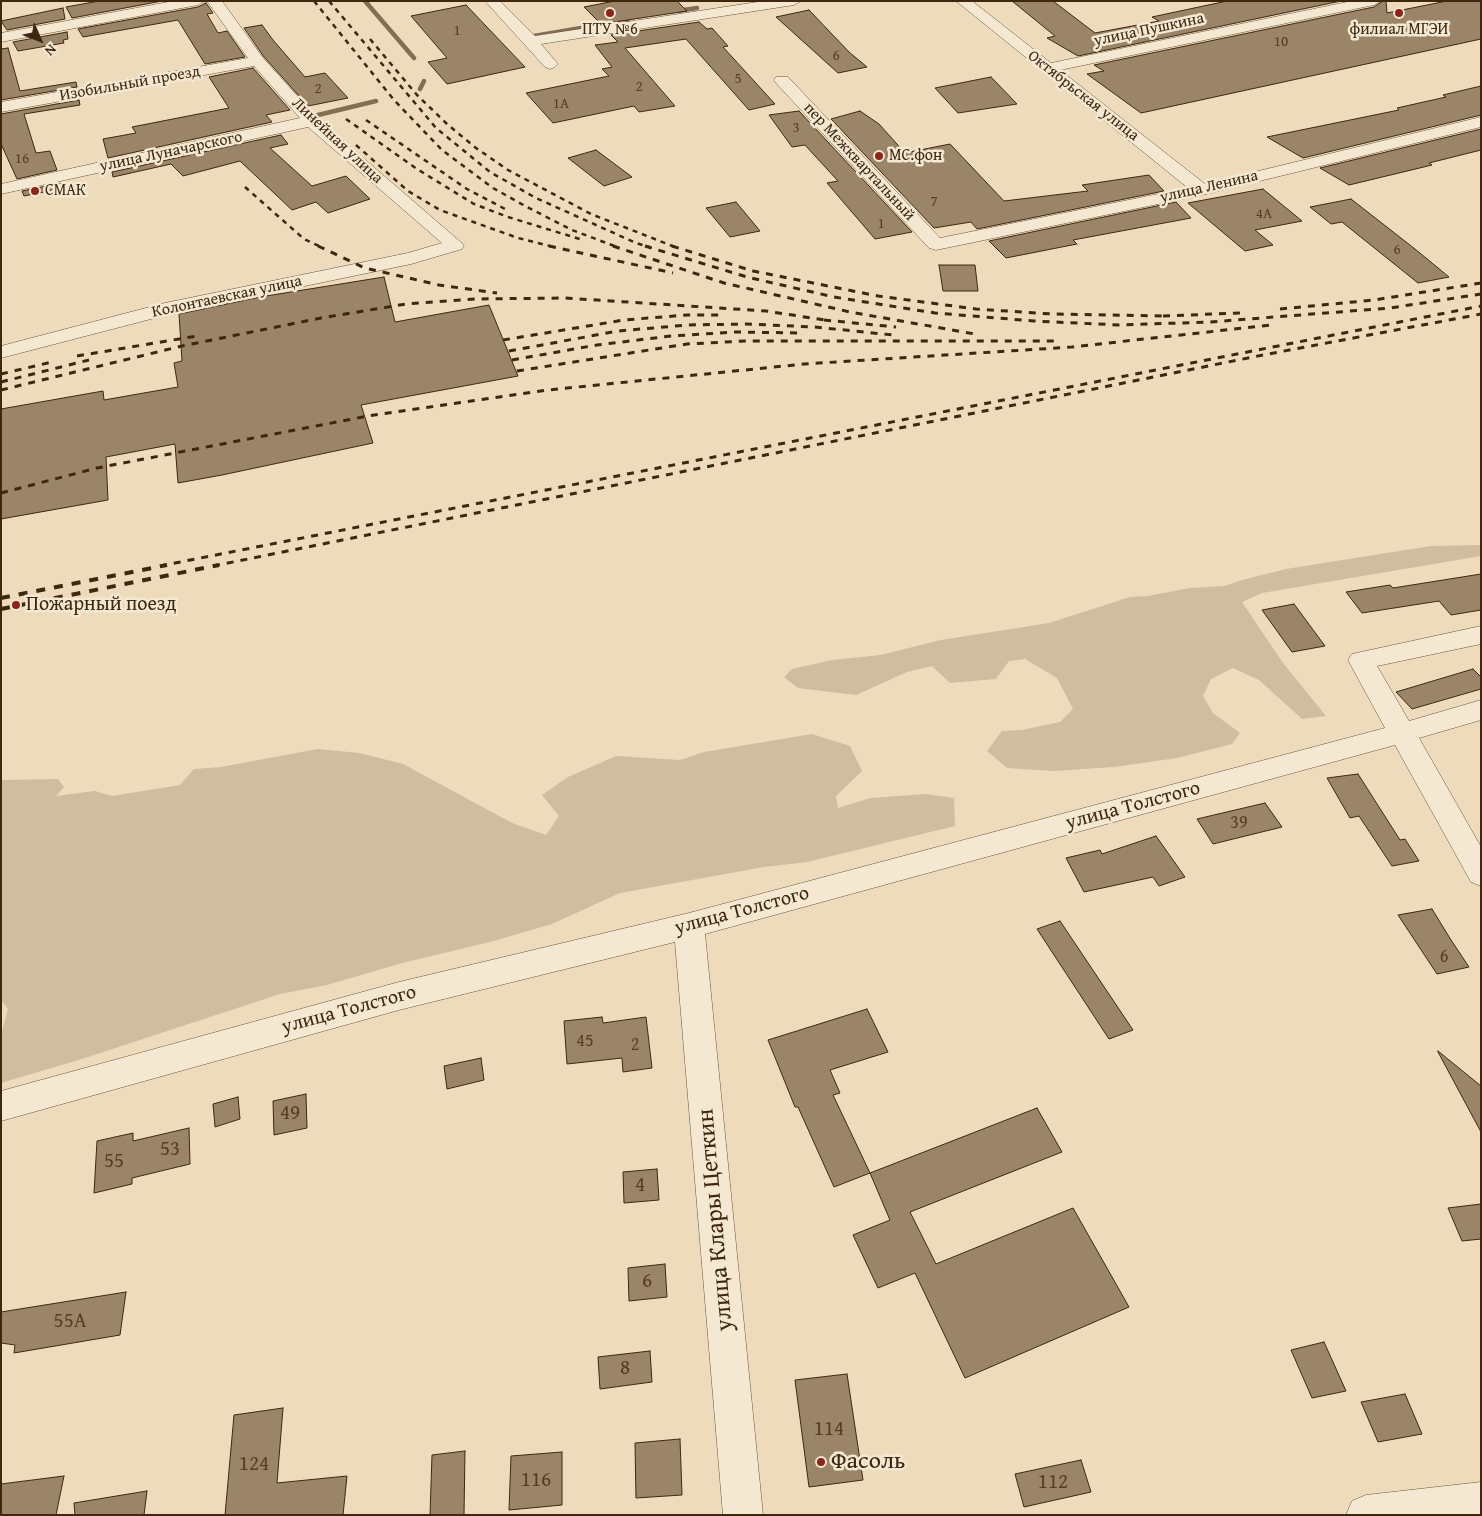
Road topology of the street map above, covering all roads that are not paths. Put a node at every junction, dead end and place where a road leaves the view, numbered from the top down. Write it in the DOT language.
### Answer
graph roads {
  1 [pos="198,1"];
  2 [pos="214,1"];
  3 [pos="492,1"];
  4 [pos="706,1"];
  5 [pos="794,1"];
  6 [pos="963,1"];
  7 [pos="1374,1"];
  8 [pos="720,13"];
  9 [pos="732,25"];
  10 [pos="1,38"];
  11 [pos="532,41"];
  12 [pos="258,61"];
  13 [pos="550,64"];
  14 [pos="1048,68"];
  15 [pos="782,80"];
  16 [pos="1,106"];
  17 [pos="311,121"];
  18 [pos="1481,122"];
  19 [pos="1,189"];
  20 [pos="1202,190"];
  21 [pos="936,244"];
  22 [pos="455,245"];
  23 [pos="1,352"];
  24 [pos="1481,635"];
  25 [pos="1481,710"];
  26 [pos="1403,733"];
  27 [pos="1481,874"];
  28 [pos="689,926"];
  29 [pos="1,1106"];
  30 [pos="1481,1502"];
  31 [pos="743,1515"];
  32 [pos="1366,1515"];
  1 -- 10 [label="street"];
  2 -- 12 [label="street, Линейная улица"];
  3 -- 11 [label="street"];
  4 -- 8 [label="street"];
  5 -- 8 [label="street"];
  6 -- 14 [label="street, Октябрьская улица"];
  7 -- 14 [label="street, улица Пушкина"];
  8 -- 9 [label="street"];
  8 -- 11 [label="street"];
  11 -- 13 [label="street"];
  12 -- 16 [label="street, Изобильный проезд"];
  12 -- 17 [label="street, Линейная улица"];
  14 -- 20 [label="street, Октябрьская улица"];
  15 -- 21 [label="street, пер Межквартальный"];
  17 -- 19 [label="street, улица Луначарского"];
  17 -- 22 [label="street, Линейная улица"];
  18 -- 20 [label="street, улица Ленина"];
  20 -- 21 [label="street, улица Ленина"];
  22 -- 23 [label="street, Колонтаевская улица"];
  24 -- 26 [label="street"];
  25 -- 26 [label="street, улица Толстого"];
  26 -- 27 [label="street"];
  26 -- 28 [label="street, улица Толстого"];
  28 -- 29 [label="street, улица Толстого"];
  28 -- 31 [label="street, улица Клары Цеткин"];
  30 -- 32 [label="street"];
}
